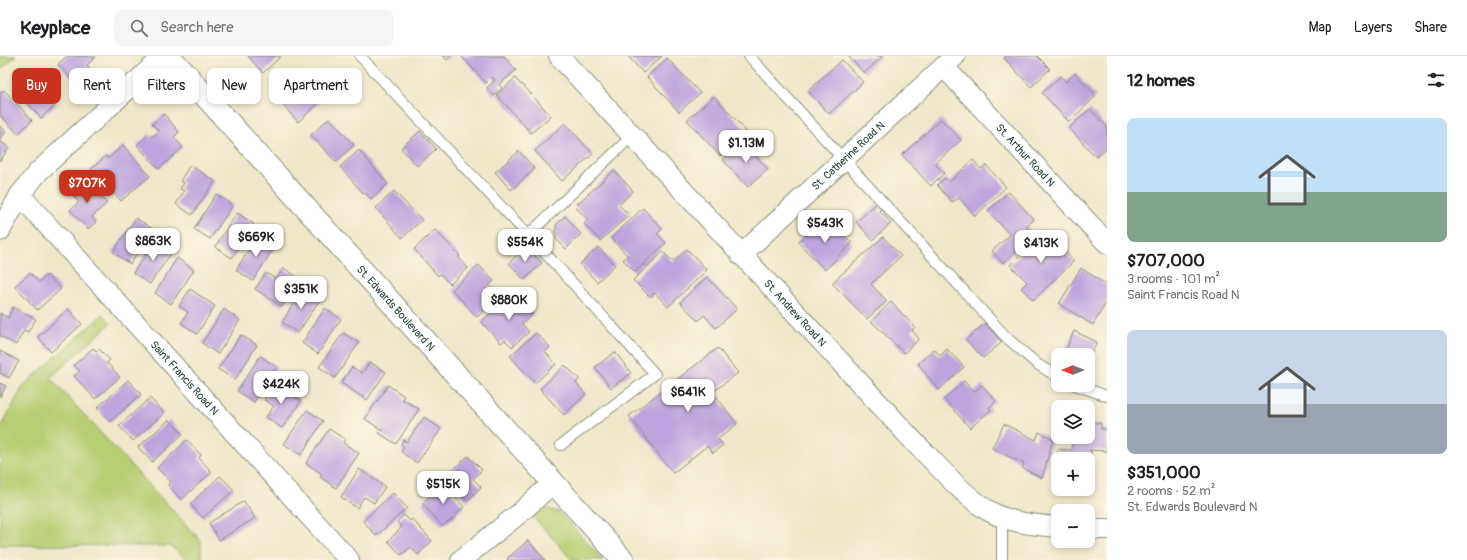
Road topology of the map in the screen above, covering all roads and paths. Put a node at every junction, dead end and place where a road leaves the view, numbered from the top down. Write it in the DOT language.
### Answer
graph roads {
  1 [pos="164,56"];
  2 [pos="170,56"];
  3 [pos="360,56"];
  4 [pos="559,56"];
  5 [pos="752,57"];
  6 [pos="950,61"];
  7 [pos="632,136"];
  8 [pos="844,160"];
  9 [pos="20,195"];
  10 [pos="0,231"];
  11 [pos="528,235"];
  12 [pos="1107,243"];
  13 [pos="741,255"];
  14 [pos="1051,373"];
  15 [pos="1095,392"];
  16 [pos="1107,396"];
  17 [pos="561,445"];
  18 [pos="554,482"];
  19 [pos="1002,517"];
  20 [pos="1051,526"];
  21 [pos="1095,529"];
  22 [pos="1107,529"];
  23 [pos="349,560"];
  24 [pos="461,560"];
  25 [pos="623,560"];
  26 [pos="1002,560"];
  1 -- 9 [label="street"];
  2 -- 18 [label="street, St. Edwards Boulevard N"];
  3 -- 11 [label="lane"];
  4 -- 7 [label="street, St. Andrew Road N"];
  5 -- 8 [label="lane"];
  6 -- 8 [label="street, St. Catherine Road N"];
  6 -- 12 [label="street, St. Arthur Road N"];
  7 -- 11 [label="lane"];
  7 -- 13 [label="street, St. Andrew Road N"];
  8 -- 13 [label="street, St. Catherine Road N"];
  8 -- 14 [label="lane"];
  9 -- 10 [label="street"];
  9 -- 23 [label="street, Saint Francis Road N"];
  11 -- 17 [label="lane"];
  13 -- 19 [label="street, St. Andrew Road N"];
  15 -- 16 [label="lane"];
  18 -- 24 [label="street"];
  18 -- 25 [label="street, St. Edwards Boulevard N"];
  19 -- 20 [label="street, St. Andrew Road N"];
  19 -- 26 [label="lane"];
  21 -- 22 [label="street"];
}
